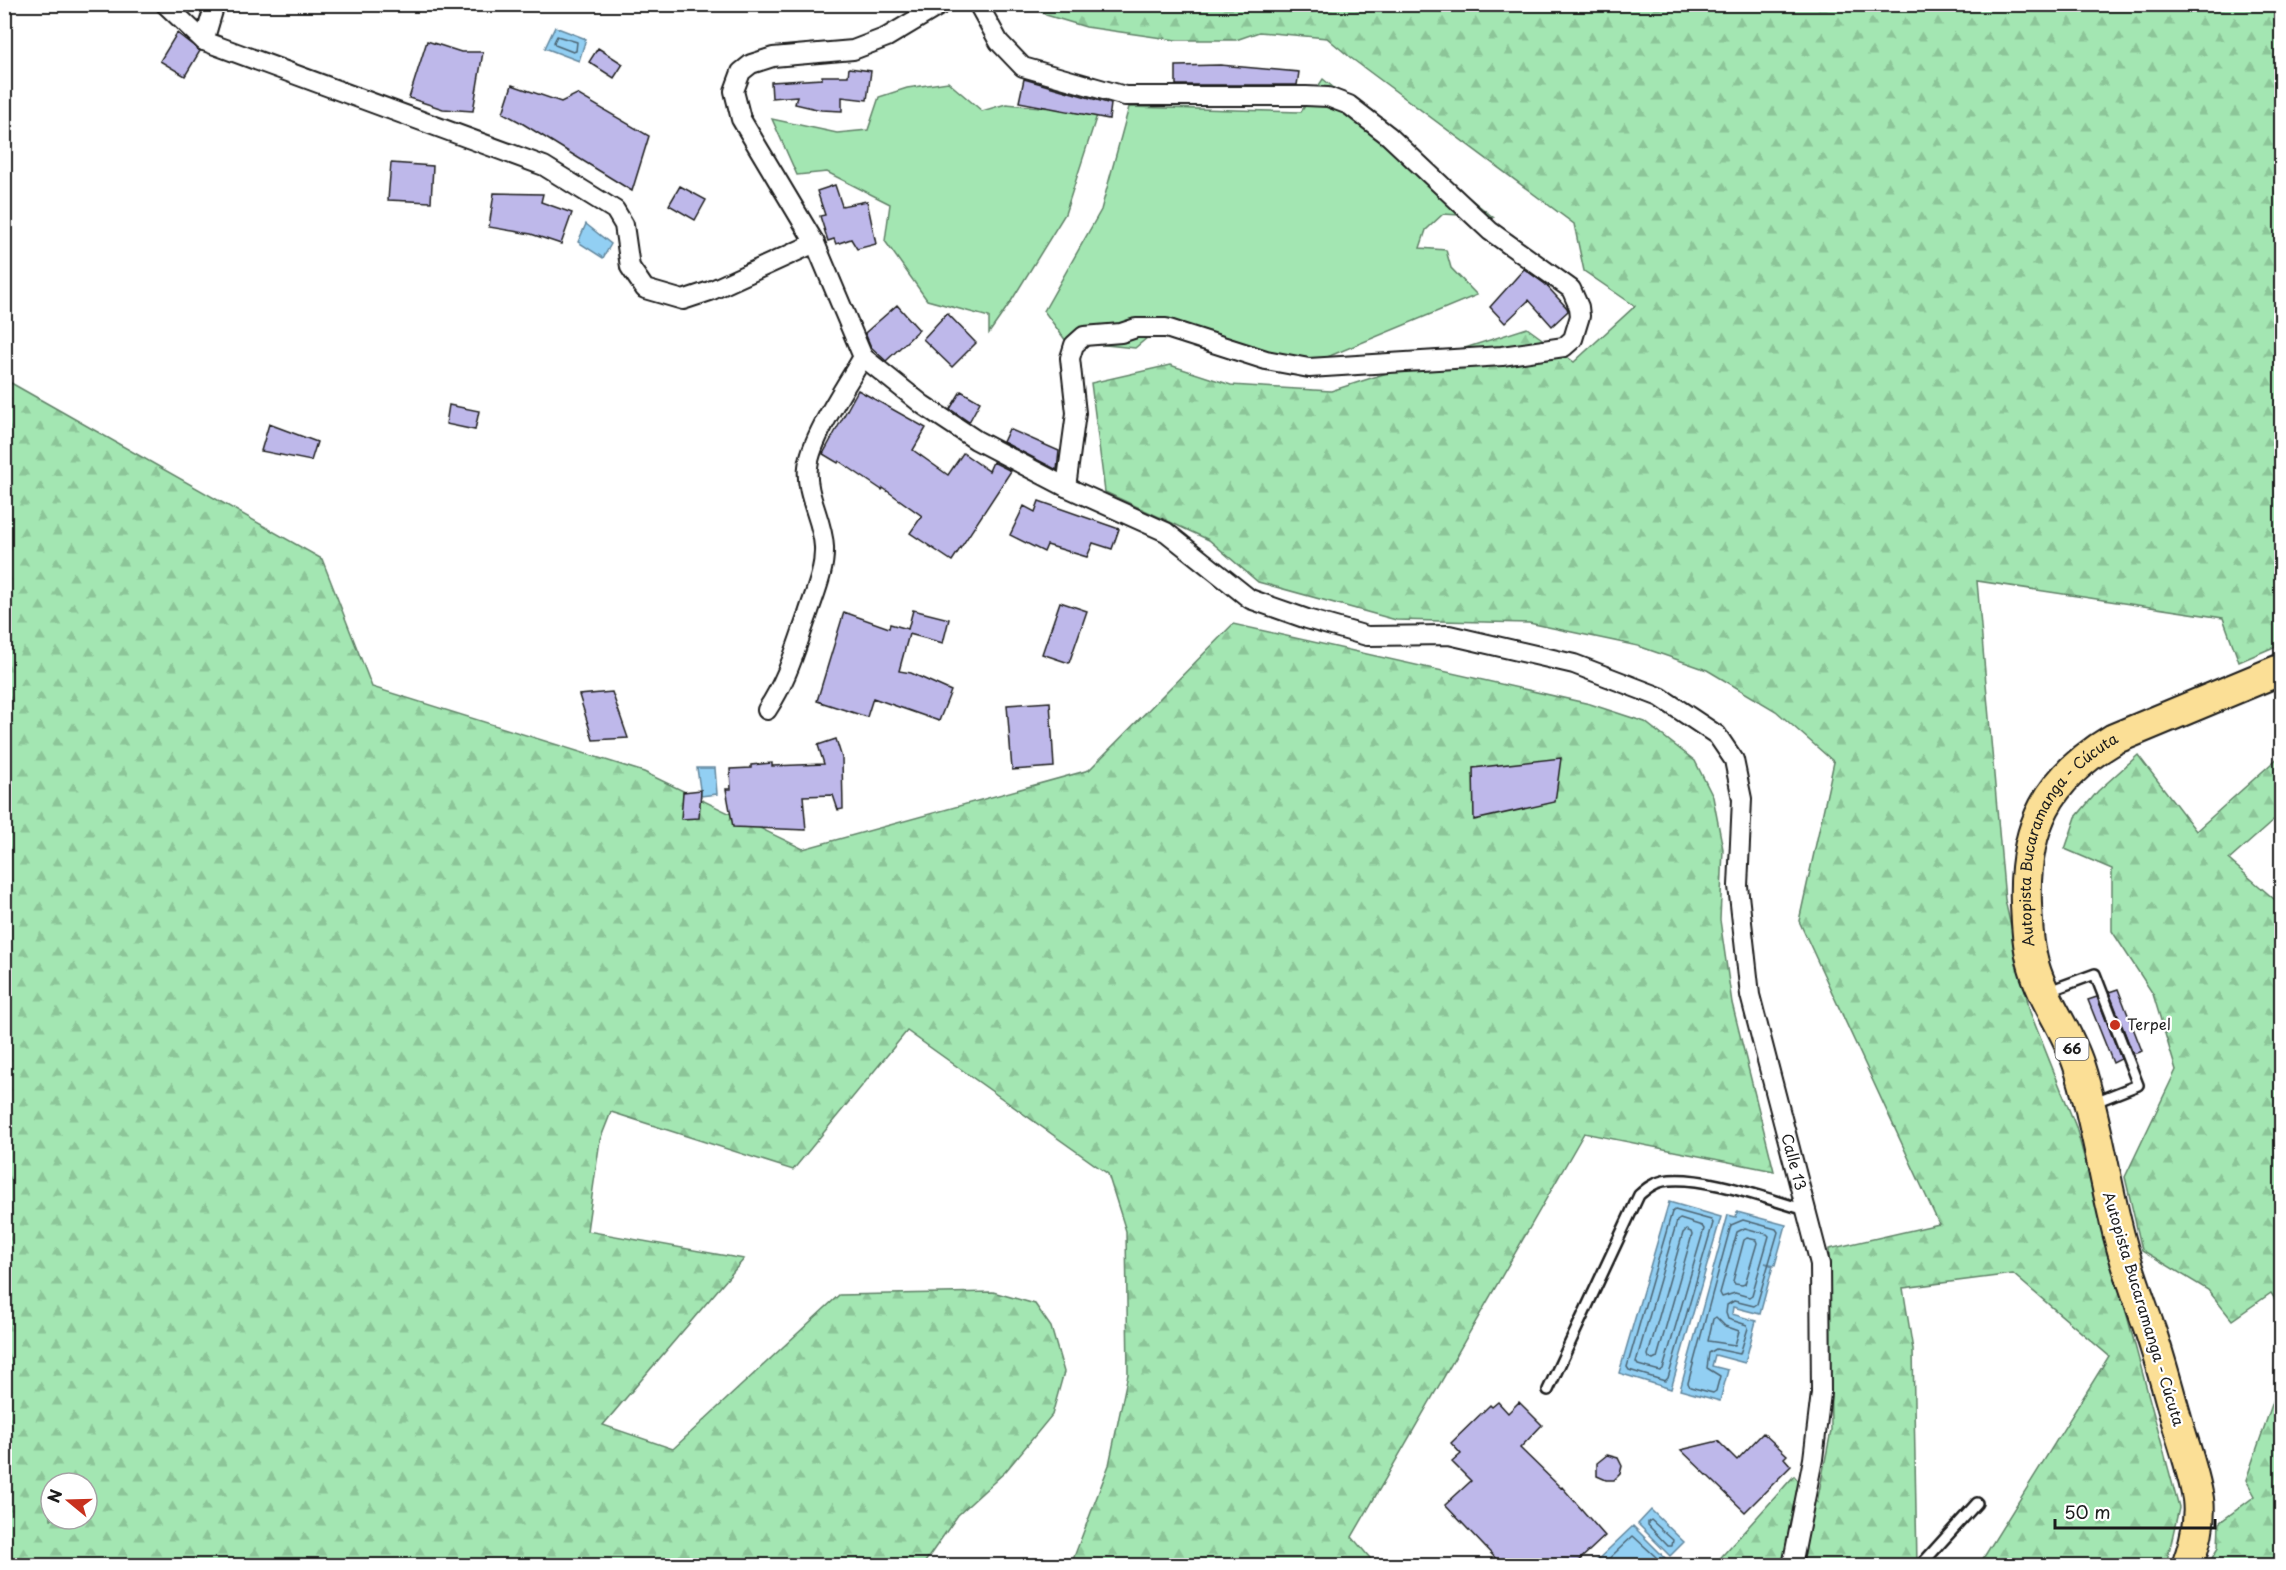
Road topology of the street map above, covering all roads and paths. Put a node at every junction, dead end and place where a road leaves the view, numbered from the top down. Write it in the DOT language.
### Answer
graph roads {
  1 [pos="165,4"];
  2 [pos="215,4"];
  3 [pos="942,4"];
  4 [pos="978,4"];
  5 [pos="204,41"];
  6 [pos="815,243"];
  7 [pos="863,357"];
  8 [pos="1066,487"];
  9 [pos="2282,669"];
  10 [pos="767,710"];
  11 [pos="2044,993"];
  12 [pos="2090,1104"];
  13 [pos="1807,1210"];
  14 [pos="1548,1390"];
  15 [pos="1977,1503"];
  16 [pos="1792,1566"];
  17 [pos="1920,1566"];
  18 [pos="2187,1566"];
  1 -- 5 [label="street"];
  2 -- 5 [label="street"];
  3 -- 6 [label="street"];
  4 -- 8 [label="street"];
  5 -- 6 [label="street"];
  6 -- 7 [label="street"];
  7 -- 8 [label="street"];
  7 -- 10 [label="street"];
  8 -- 13 [label="street, Calle 13"];
  9 -- 11 [label="highway, Autopista Bucaramanga - Cúcuta / 66"];
  11 -- 12 [label="highway, Autopista Bucaramanga - Cúcuta / 66"];
  11 -- 12 [label="lane"];
  12 -- 18 [label="highway, Autopista Bucaramanga - Cúcuta / 66"];
  13 -- 14 [label="lane"];
  13 -- 16 [label="street, Calle 13"];
  15 -- 17 [label="lane"];
}
